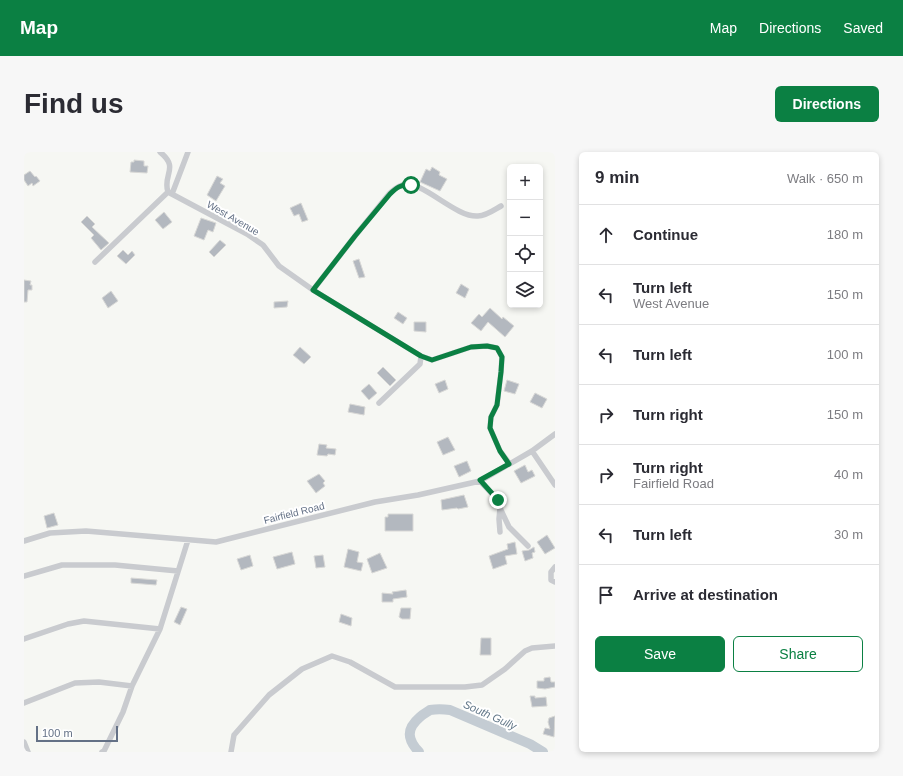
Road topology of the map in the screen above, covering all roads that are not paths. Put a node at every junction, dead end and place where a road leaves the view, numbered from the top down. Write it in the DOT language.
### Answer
graph roads {
  1 [pos="160,152"];
  2 [pos="188,152"];
  3 [pos="170,193"];
  4 [pos="501,206"];
  5 [pos="95,262"];
  6 [pos="313,290"];
  7 [pos="421,356"];
  8 [pos="379,403"];
  9 [pos="555,434"];
  10 [pos="532,451"];
  11 [pos="509,464"];
  12 [pos="480,480"];
  13 [pos="555,485"];
  14 [pos="500,508"];
  15 [pos="500,532"];
  16 [pos="188,540"];
  17 [pos="24,541"];
  18 [pos="528,546"];
  19 [pos="555,567"];
  20 [pos="178,571"];
  21 [pos="24,576"];
  22 [pos="555,582"];
  23 [pos="160,628"];
  24 [pos="24,639"];
  25 [pos="555,646"];
  26 [pos="132,686"];
  27 [pos="24,703"];
  28 [pos="24,742"];
  29 [pos="28,752"];
  30 [pos="102,752"];
  31 [pos="231,752"];
  1 -- 3 [label="street"];
  2 -- 3 [label="street"];
  3 -- 5 [label="street"];
  3 -- 6 [label="street, West Avenue"];
  4 -- 6 [label="street"];
  6 -- 7 [label="street, West Avenue"];
  7 -- 8 [label="street"];
  7 -- 11 [label="street, West Avenue"];
  9 -- 10 [label="street, Fairfield Road"];
  10 -- 11 [label="street, Fairfield Road"];
  10 -- 13 [label="street"];
  11 -- 12 [label="street, Fairfield Road"];
  12 -- 14 [label="street"];
  12 -- 16 [label="street, Fairfield Road"];
  14 -- 15 [label="street"];
  14 -- 18 [label="street"];
  16 -- 17 [label="street, Fairfield Road"];
  16 -- 20 [label="street"];
  19 -- 22 [label="street"];
  20 -- 21 [label="street"];
  20 -- 23 [label="street"];
  23 -- 24 [label="street"];
  23 -- 26 [label="street"];
  25 -- 31 [label="street"];
  26 -- 27 [label="street"];
  26 -- 30 [label="street"];
  28 -- 29 [label="street"];
}
